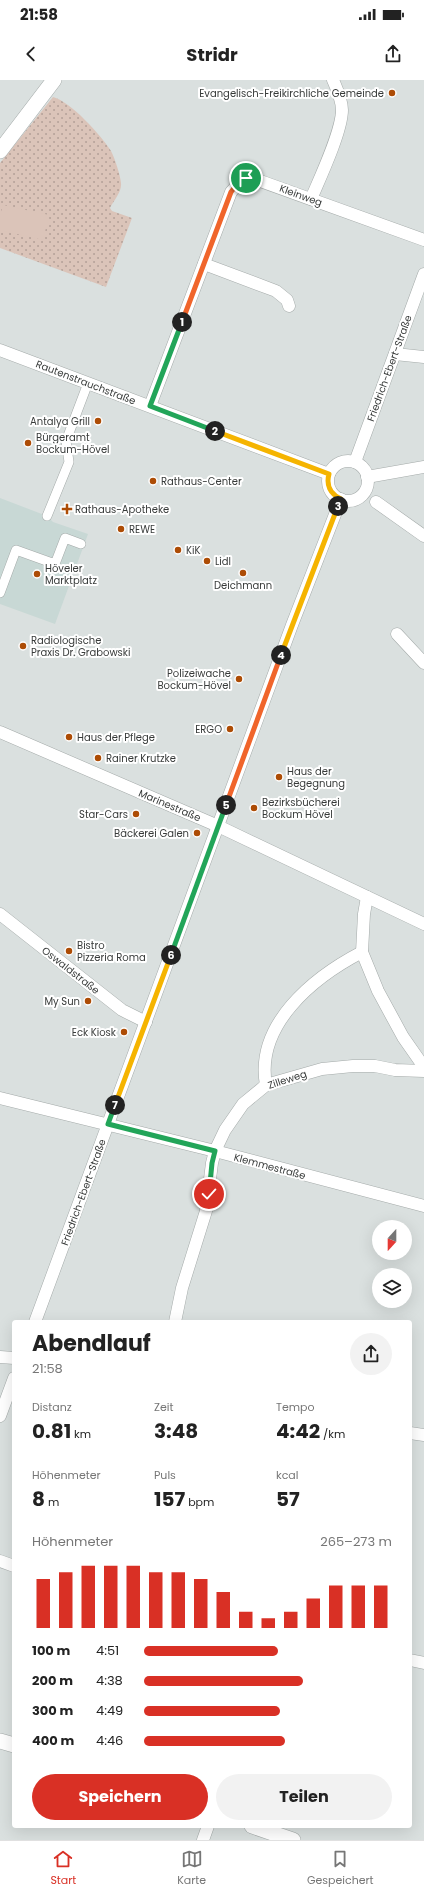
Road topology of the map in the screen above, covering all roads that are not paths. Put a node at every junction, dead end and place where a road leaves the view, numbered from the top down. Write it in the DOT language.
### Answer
graph roads {
  1 [pos="54,80"];
  2 [pos="333,80"];
  3 [pos="0,151"];
  4 [pos="311,199"];
  5 [pos="424,240"];
  6 [pos="204,264"];
  7 [pos="424,274"];
  8 [pos="289,306"];
  9 [pos="0,350"];
  10 [pos="395,354"];
  11 [pos="424,357"];
  12 [pos="88,383"];
  13 [pos="150,406"];
  14 [pos="355,462"];
  15 [pos="424,467"];
  16 [pos="329,474"];
  17 [pos="367,477"];
  18 [pos="341,499"];
  19 [pos="376,502"];
  20 [pos="48,516"];
  21 [pos="424,536"];
  22 [pos="80,544"];
  23 [pos="0,593"];
  24 [pos="397,634"];
  25 [pos="424,663"];
  26 [pos="0,732"];
  27 [pos="218,826"];
  28 [pos="367,897"];
  29 [pos="0,914"];
  30 [pos="424,924"];
  31 [pos="362,952"];
  32 [pos="146,1022"];
  33 [pos="424,1067"];
  34 [pos="424,1071"];
  35 [pos="266,1085"];
  36 [pos="0,1098"];
  37 [pos="108,1124"];
  38 [pos="215,1151"];
  39 [pos="424,1206"];
  40 [pos="35,1320"];
  41 [pos="175,1320"];
  42 [pos="0,1357"];
  43 [pos="12,1358"];
  44 [pos="12,1383"];
  45 [pos="0,1416"];
  46 [pos="412,1433"];
  47 [pos="424,1435"];
  48 [pos="0,1561"];
  49 [pos="12,1565"];
  50 [pos="412,1660"];
  51 [pos="424,1663"];
  52 [pos="0,1741"];
  53 [pos="12,1744"];
  54 [pos="207,1828"];
  55 [pos="258,1828"];
  56 [pos="203,1840"];
  57 [pos="293,1840"];
  1 -- 3 [label="street"];
  2 -- 4 [label="street"];
  4 -- 5 [label="street, Kleinweg"];
  4 -- 6 [label="street, Kleinweg"];
  6 -- 8 [label="street"];
  6 -- 13 [label="street, Kleinweg"];
  7 -- 10 [label="street, Friedrich-Ebert-Straße"];
  9 -- 12 [label="street, Rautenstrauchstraße"];
  10 -- 11 [label="street"];
  10 -- 14 [label="street, Friedrich-Ebert-Straße"];
  12 -- 13 [label="street, Rautenstrauchstraße"];
  12 -- 20 [label="street"];
  13 -- 16 [label="street, Rautenstrauchstraße"];
  14 -- 16 [label="street"];
  14 -- 17 [label="street"];
  15 -- 17 [label="street"];
  16 -- 18 [label="street"];
  17 -- 18 [label="street"];
  18 -- 27 [label="street, Friedrich-Ebert-Straße"];
  19 -- 21 [label="street"];
  22 -- 23 [label="street"];
  24 -- 25 [label="street"];
  26 -- 27 [label="street, Marinestraße"];
  27 -- 28 [label="street, Marinestraße"];
  27 -- 32 [label="street, Friedrich-Ebert-Straße"];
  28 -- 30 [label="street, Marinestraße"];
  28 -- 31 [label="street"];
  29 -- 32 [label="street, Oswaldstraße"];
  31 -- 33 [label="street"];
  31 -- 35 [label="street"];
  32 -- 37 [label="street, Friedrich-Ebert-Straße"];
  34 -- 35 [label="street, Zilleweg"];
  35 -- 38 [label="street, Zilleweg"];
  36 -- 37 [label="street, Klemmestraße"];
  37 -- 38 [label="street, Klemmestraße"];
  37 -- 40 [label="street, Friedrich-Ebert-Straße"];
  38 -- 39 [label="street, Klemmestraße"];
  38 -- 41 [label="street, Zilleweg"];
  42 -- 43 [label="street"];
  44 -- 45 [label="street"];
  46 -- 47 [label="street"];
  48 -- 49 [label="street"];
  50 -- 51 [label="street"];
  52 -- 53 [label="street"];
  54 -- 56 [label="street"];
  55 -- 57 [label="street"];
}
